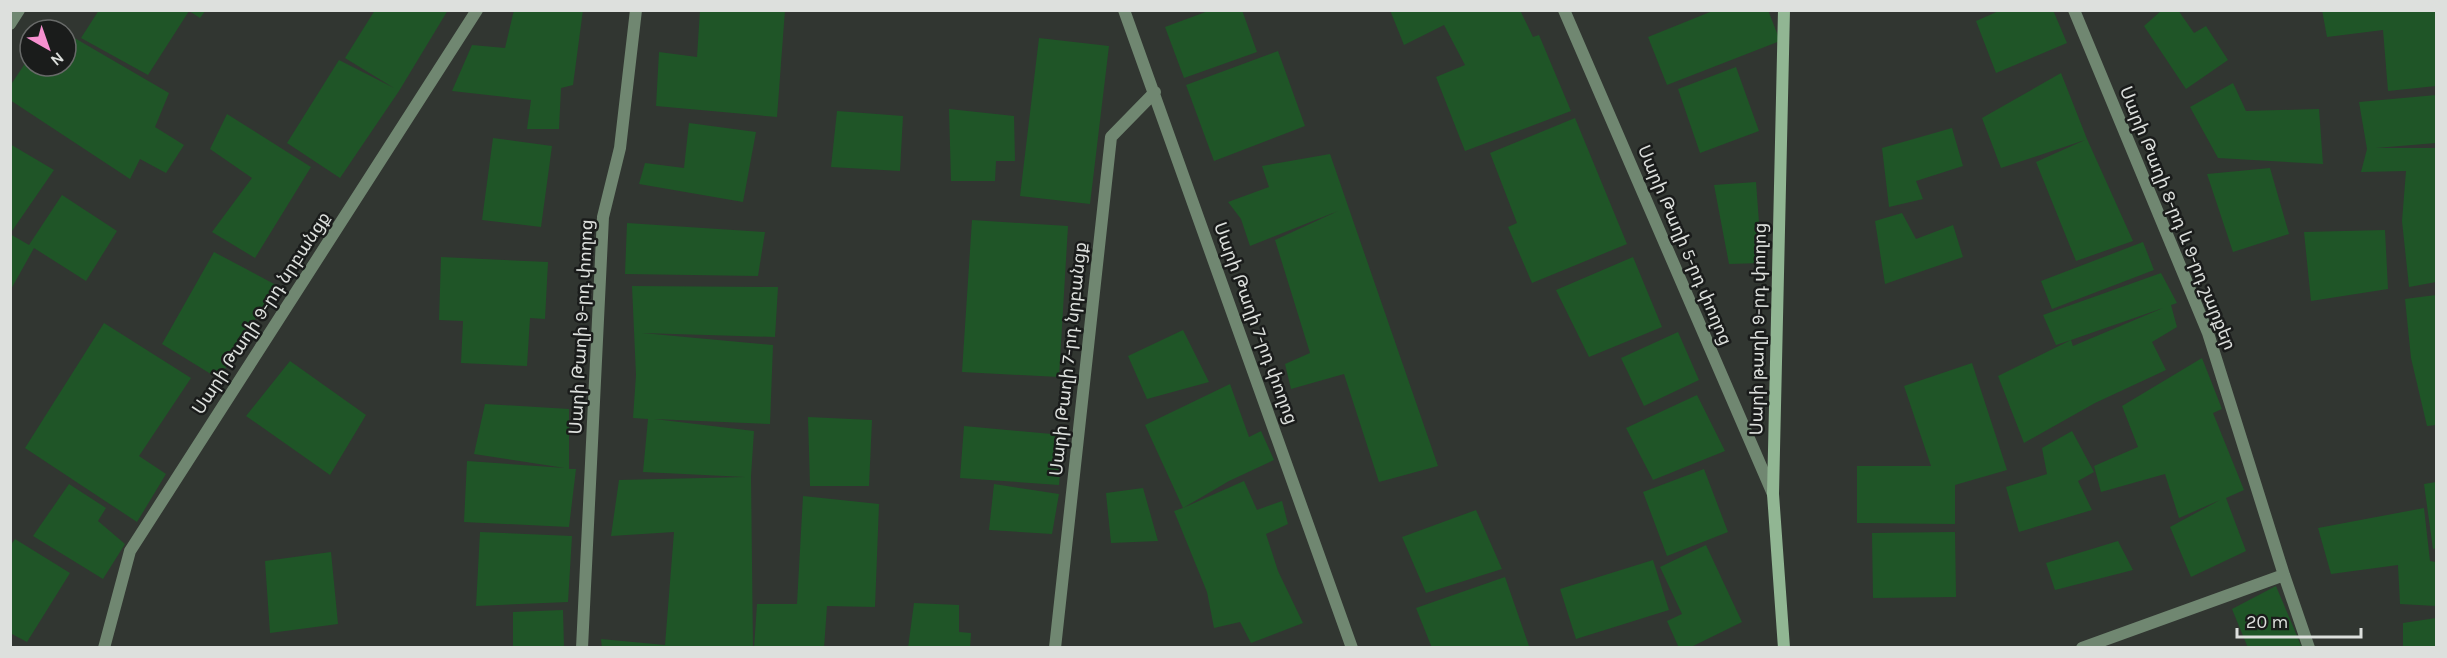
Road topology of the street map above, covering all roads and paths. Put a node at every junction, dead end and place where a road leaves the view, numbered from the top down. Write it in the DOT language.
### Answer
graph roads {
  1 [pos="20,10"];
  2 [pos="477,10"];
  3 [pos="636,10"];
  4 [pos="1124,10"];
  5 [pos="1564,10"];
  6 [pos="1784,10"];
  7 [pos="2073,10"];
  8 [pos="10,24"];
  9 [pos="1155,92"];
  10 [pos="1773,494"];
  11 [pos="2284,575"];
  12 [pos="104,648"];
  13 [pos="582,648"];
  14 [pos="1055,648"];
  15 [pos="1352,648"];
  16 [pos="1784,648"];
  17 [pos="2082,648"];
  18 [pos="2309,648"];
  1 -- 8 [label="street"];
  2 -- 12 [label="street, Սարի Թաղի 9-րդ նրբանցք"];
  3 -- 13 [label="street, Սարի Թաղի 9-րդ փողոց"];
  4 -- 9 [label="street, Սարի Թաղի 7-րդ փողոց"];
  5 -- 10 [label="street, Սարի Թաղի 5-րդ փողոց"];
  6 -- 10 [label="street, Սարի թաղի 9-րդ փողոց"];
  7 -- 11 [label="street, Սարի Թաղի 8-րդ և 9-րդ շարքեր"];
  9 -- 14 [label="street, Սարի Թաղի 7-րդ նրբանցք"];
  9 -- 15 [label="street, Սարի Թաղի 7-րդ փողոց"];
  10 -- 16 [label="street, Սարի թաղի 9-րդ փողոց"];
  11 -- 17 [label="street"];
  11 -- 18 [label="street, Սարի Թաղի 8-րդ և 9-րդ շարքեր"];
}
